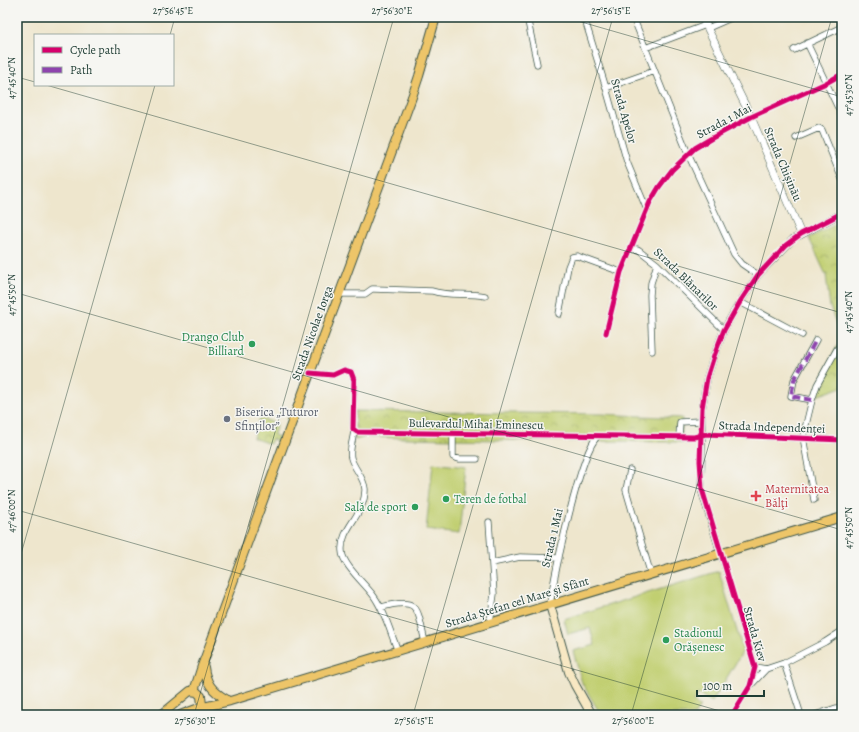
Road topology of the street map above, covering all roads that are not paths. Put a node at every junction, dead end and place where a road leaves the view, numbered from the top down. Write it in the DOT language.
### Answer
graph roads {
  1 [pos="436,17"];
  2 [pos="527,17"];
  3 [pos="584,17"];
  4 [pos="633,17"];
  5 [pos="702,17"];
  6 [pos="732,17"];
  7 [pos="707,27"];
  8 [pos="842,27"];
  9 [pos="807,43"];
  10 [pos="645,48"];
  11 [pos="794,50"];
  12 [pos="537,64"];
  13 [pos="654,71"];
  14 [pos="842,74"];
  15 [pos="826,83"];
  16 [pos="606,88"];
  17 [pos="842,116"];
  18 [pos="750,117"];
  19 [pos="796,138"];
  20 [pos="688,154"];
  21 [pos="842,179"];
  22 [pos="647,210"];
  23 [pos="842,213"];
  24 [pos="801,234"];
  25 [pos="631,250"];
  26 [pos="657,264"];
  27 [pos="621,272"];
  28 [pos="758,275"];
  29 [pos="340,294"];
  30 [pos="485,296"];
  31 [pos="740,302"];
  32 [pos="560,314"];
  33 [pos="724,330"];
  34 [pos="606,333"];
  35 [pos="802,335"];
  36 [pos="816,340"];
  37 [pos="837,349"];
  38 [pos="652,351"];
  39 [pos="310,373"];
  40 [pos="812,400"];
  41 [pos="700,421"];
  42 [pos="354,431"];
  43 [pos="453,434"];
  44 [pos="700,434"];
  45 [pos="598,436"];
  46 [pos="679,436"];
  47 [pos="803,437"];
  48 [pos="842,440"];
  49 [pos="477,459"];
  50 [pos="630,470"];
  51 [pos="814,500"];
  52 [pos="842,517"];
  53 [pos="489,522"];
  54 [pos="721,554"];
  55 [pos="559,558"];
  56 [pos="492,563"];
  57 [pos="651,575"];
  58 [pos="550,605"];
  59 [pos="382,607"];
  60 [pos="490,622"];
  61 [pos="842,631"];
  62 [pos="425,642"];
  63 [pos="398,651"];
  64 [pos="784,662"];
  65 [pos="203,667"];
  66 [pos="755,667"];
  67 [pos="766,669"];
  68 [pos="750,686"];
  69 [pos="197,693"];
  70 [pos="183,697"];
  71 [pos="228,700"];
  72 [pos="842,706"];
  73 [pos="196,709"];
  74 [pos="161,715"];
  75 [pos="180,715"];
  76 [pos="592,715"];
  77 [pos="732,715"];
  78 [pos="801,715"];
  79 [pos="815,715"];
  1 -- 29 [label="main road, Strada Nicolae Iorga"];
  2 -- 12 [label="street"];
  3 -- 16 [label="street, Strada Apelor"];
  4 -- 10 [label="street"];
  5 -- 7 [label="street, Strada Chișinău"];
  6 -- 7 [label="street"];
  7 -- 10 [label="street"];
  7 -- 18 [label="street, Strada Chișinău"];
  8 -- 9 [label="street"];
  9 -- 11 [label="street"];
  9 -- 15 [label="street"];
  10 -- 13 [label="street"];
  13 -- 16 [label="street"];
  13 -- 20 [label="street"];
  14 -- 15 [label="street, Strada 1 Mai"];
  15 -- 17 [label="street"];
  15 -- 18 [label="street, Strada 1 Mai"];
  16 -- 22 [label="street, Strada Apelor"];
  18 -- 20 [label="street, Strada 1 Mai"];
  18 -- 24 [label="street, Strada Chișinău"];
  19 -- 21 [label="street"];
  20 -- 22 [label="street, Strada 1 Mai"];
  20 -- 28 [label="street"];
  22 -- 25 [label="street, Strada 1 Mai"];
  23 -- 24 [label="street"];
  24 -- 28 [label="street"];
  25 -- 26 [label="street, Strada Blănarilor"];
  25 -- 27 [label="street, Strada 1 Mai"];
  26 -- 33 [label="street, Strada Blănarilor"];
  26 -- 38 [label="street"];
  27 -- 32 [label="street"];
  27 -- 34 [label="street, Strada 1 Mai"];
  28 -- 31 [label="street"];
  29 -- 30 [label="street"];
  29 -- 39 [label="main road, Strada Nicolae Iorga"];
  31 -- 33 [label="street"];
  31 -- 35 [label="street"];
  33 -- 41 [label="street"];
  36 -- 40 [label="street"];
  37 -- 40 [label="street"];
  39 -- 42 [label="street"];
  39 -- 65 [label="main road, Strada Nicolae Iorga"];
  40 -- 47 [label="street"];
  41 -- 44 [label="street"];
  41 -- 46 [label="street"];
  42 -- 43 [label="street, Bulevardul Mihai Eminescu"];
  42 -- 59 [label="street"];
  43 -- 45 [label="street, Bulevardul Mihai Eminescu"];
  43 -- 49 [label="street"];
  44 -- 46 [label="street, Bulevardul Mihai Eminescu"];
  44 -- 47 [label="street, Strada Independenței"];
  44 -- 54 [label="street"];
  45 -- 46 [label="street, Bulevardul Mihai Eminescu"];
  45 -- 55 [label="street, Strada 1 Mai"];
  47 -- 48 [label="street, Strada Independenței"];
  47 -- 51 [label="street"];
  50 -- 57 [label="street"];
  52 -- 54 [label="main road, Strada Ștefan cel Mare și Sfânt"];
  53 -- 56 [label="street"];
  54 -- 57 [label="main road, Strada Ștefan cel Mare și Sfânt"];
  54 -- 66 [label="street, Strada Kiev"];
  55 -- 56 [label="street"];
  55 -- 58 [label="street, Strada 1 Mai"];
  56 -- 60 [label="street"];
  57 -- 58 [label="main road, Strada Ștefan cel Mare și Sfânt"];
  58 -- 60 [label="main road, Strada Ștefan cel Mare și Sfânt"];
  58 -- 76 [label="main road, Strada 1 Mai"];
  59 -- 62 [label="street"];
  59 -- 63 [label="street"];
  60 -- 62 [label="main road, Strada Ștefan cel Mare și Sfânt"];
  61 -- 64 [label="street"];
  62 -- 63 [label="main road, Strada Ștefan cel Mare și Sfânt"];
  63 -- 71 [label="main road, Strada Ștefan cel Mare și Sfânt"];
  64 -- 67 [label="street"];
  64 -- 78 [label="street"];
  65 -- 69 [label="main road, Strada Nicolae Iorga"];
  65 -- 71 [label="main road"];
  65 -- 74 [label="main road"];
  66 -- 67 [label="street"];
  66 -- 68 [label="street, Strada Kiev"];
  67 -- 68 [label="street"];
  68 -- 77 [label="street, Strada Kiev"];
  69 -- 70 [label="main road"];
  69 -- 71 [label="main road"];
  69 -- 73 [label="main road"];
  70 -- 73 [label="main road"];
  70 -- 74 [label="main road"];
  71 -- 73 [label="main road, Strada Ștefan cel Mare și Sfânt"];
  72 -- 79 [label="street"];
  73 -- 75 [label="main road, Strada Ștefan cel Mare și Sfânt"];
}
